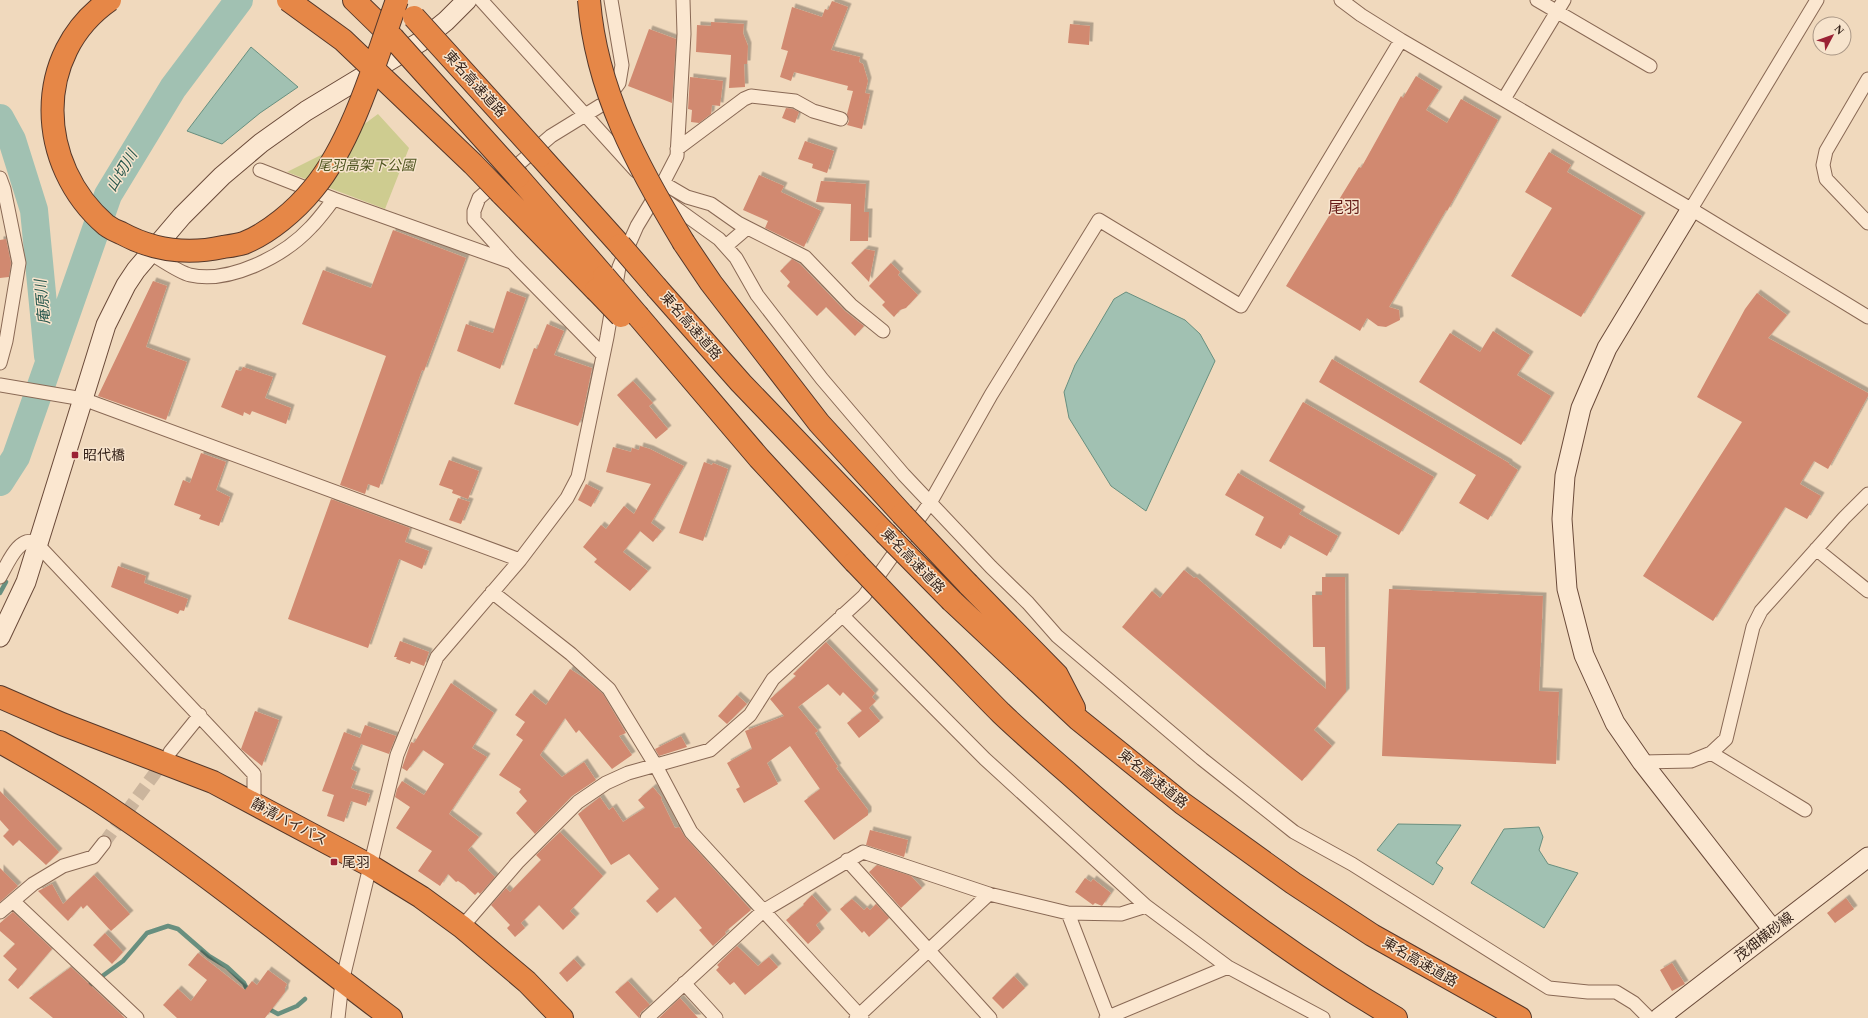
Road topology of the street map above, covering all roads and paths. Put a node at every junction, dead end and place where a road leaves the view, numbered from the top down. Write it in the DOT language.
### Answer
graph roads {
  1 [pos="110,0"];
  2 [pos="288,0"];
  3 [pos="354,0"];
  4 [pos="397,0"];
  5 [pos="467,0"];
  6 [pos="481,0"];
  7 [pos="589,0"];
  8 [pos="611,0"];
  9 [pos="683,0"];
  10 [pos="1341,0"];
  11 [pos="1537,0"];
  12 [pos="1564,0"];
  13 [pos="1818,0"];
  14 [pos="1557,12"];
  15 [pos="1401,40"];
  16 [pos="1650,66"];
  17 [pos="1868,79"];
  18 [pos="1504,99"];
  19 [pos="584,114"];
  20 [pos="841,119"];
  21 [pos="677,149"];
  22 [pos="260,170"];
  23 [pos="0,178"];
  24 [pos="660,188"];
  25 [pos="334,199"];
  26 [pos="1692,209"];
  27 [pos="1868,223"];
  28 [pos="747,228"];
  29 [pos="726,246"];
  30 [pos="150,254"];
  31 [pos="512,262"];
  32 [pos="600,283"];
  33 [pos="1868,317"];
  34 [pos="883,331"];
  35 [pos="603,355"];
  36 [pos="0,363"];
  37 [pos="3,385"];
  38 [pos="78,398"];
  39 [pos="1868,494"];
  40 [pos="930,503"];
  41 [pos="37,544"];
  42 [pos="1816,549"];
  43 [pos="520,560"];
  44 [pos="0,577"];
  45 [pos="1868,591"];
  46 [pos="492,592"];
  47 [pos="842,615"];
  48 [pos="0,637"];
  49 [pos="0,697"];
  50 [pos="200,715"];
  51 [pos="1080,720"];
  52 [pos="0,742"];
  53 [pos="170,752"];
  54 [pos="1711,753"];
  55 [pos="1642,762"];
  56 [pos="656,766"];
  57 [pos="254,803"];
  58 [pos="1805,810"];
  59 [pos="104,843"];
  60 [pos="1868,857"];
  61 [pos="847,860"];
  62 [pos="369,865"];
  63 [pos="989,894"];
  64 [pos="13,901"];
  65 [pos="1146,906"];
  66 [pos="763,911"];
  67 [pos="0,912"];
  68 [pos="1068,914"];
  69 [pos="462,927"];
  70 [pos="1773,930"];
  71 [pos="929,951"];
  72 [pos="1228,967"];
  73 [pos="342,982"];
  74 [pos="684,983"];
  75 [pos="1517,1016"];
  76 [pos="859,1017"];
  77 [pos="137,1018"];
  78 [pos="338,1018"];
  79 [pos="391,1018"];
  80 [pos="562,1018"];
  81 [pos="647,1018"];
  82 [pos="716,1018"];
  83 [pos="990,1018"];
  84 [pos="1107,1018"];
  85 [pos="1323,1018"];
  86 [pos="1396,1018"];
  87 [pos="1649,1018"];
  88 [pos="1659,1018"];
  1 -- 4 [label="highway, bridge"];
  2 -- 32 [label="highway, bridge"];
  3 -- 32 [label="highway, bridge"];
  4 -- 51 [label="highway, 東名高速道路, bridge"];
  5 -- 30 [label="street"];
  6 -- 19 [label="street"];
  7 -- 51 [label="highway, bridge"];
  8 -- 19 [label="street"];
  9 -- 21 [label="street"];
  10 -- 15 [label="street"];
  11 -- 14 [label="street"];
  12 -- 14 [label="street"];
  13 -- 26 [label="street"];
  14 -- 16 [label="street"];
  14 -- 18 [label="street"];
  15 -- 18 [label="street"];
  15 -- 40 [label="street"];
  17 -- 27 [label="street"];
  18 -- 26 [label="street"];
  19 -- 24 [label="street"];
  19 -- 31 [label="street"];
  20 -- 21 [label="street"];
  21 -- 24 [label="street"];
  22 -- 25 [label="street"];
  23 -- 36 [label="street"];
  24 -- 28 [label="street"];
  24 -- 29 [label="street"];
  24 -- 35 [label="street"];
  25 -- 30 [label="street"];
  25 -- 31 [label="street"];
  26 -- 33 [label="street"];
  26 -- 55 [label="street"];
  28 -- 29 [label="street"];
  28 -- 34 [label="street"];
  29 -- 40 [label="street"];
  30 -- 38 [label="street"];
  31 -- 35 [label="street"];
  32 -- 86 [label="highway, bridge"];
  35 -- 43 [label="street"];
  37 -- 38 [label="street"];
  38 -- 41 [label="street"];
  38 -- 43 [label="street"];
  39 -- 42 [label="street"];
  40 -- 47 [label="street"];
  40 -- 87 [label="street"];
  41 -- 44 [label="street"];
  41 -- 48 [label="street"];
  41 -- 50 [label="street"];
  42 -- 45 [label="street"];
  42 -- 54 [label="street"];
  43 -- 46 [label="street"];
  46 -- 56 [label="street"];
  46 -- 62 [label="street"];
  47 -- 56 [label="street"];
  47 -- 65 [label="street"];
  49 -- 57 [label="highway, 静清バイパス"];
  50 -- 53 [label="street"];
  50 -- 57 [label="street"];
  51 -- 75 [label="highway, 東名高速道路"];
  52 -- 73 [label="highway"];
  54 -- 55 [label="street"];
  54 -- 58 [label="street"];
  55 -- 70 [label="street"];
  56 -- 66 [label="street"];
  56 -- 69 [label="street"];
  57 -- 62 [label="highway, 静清バイパス"];
  59 -- 64 [label="street"];
  60 -- 70 [label="street, 茂畑横砂線"];
  61 -- 63 [label="street"];
  61 -- 66 [label="street"];
  61 -- 71 [label="street"];
  62 -- 69 [label="highway, 静清バイパス"];
  62 -- 73 [label="street"];
  63 -- 68 [label="street"];
  63 -- 71 [label="street"];
  64 -- 67 [label="street"];
  64 -- 77 [label="street"];
  65 -- 68 [label="street"];
  65 -- 72 [label="street"];
  66 -- 74 [label="street"];
  66 -- 76 [label="street"];
  68 -- 84 [label="street"];
  69 -- 80 [label="highway, 静清バイパス"];
  70 -- 88 [label="street, 茂畑横砂線"];
  71 -- 76 [label="street"];
  71 -- 83 [label="street"];
  72 -- 84 [label="street"];
  72 -- 85 [label="street"];
  73 -- 78 [label="street"];
  73 -- 79 [label="highway"];
  74 -- 81 [label="street"];
  74 -- 82 [label="street"];
}
